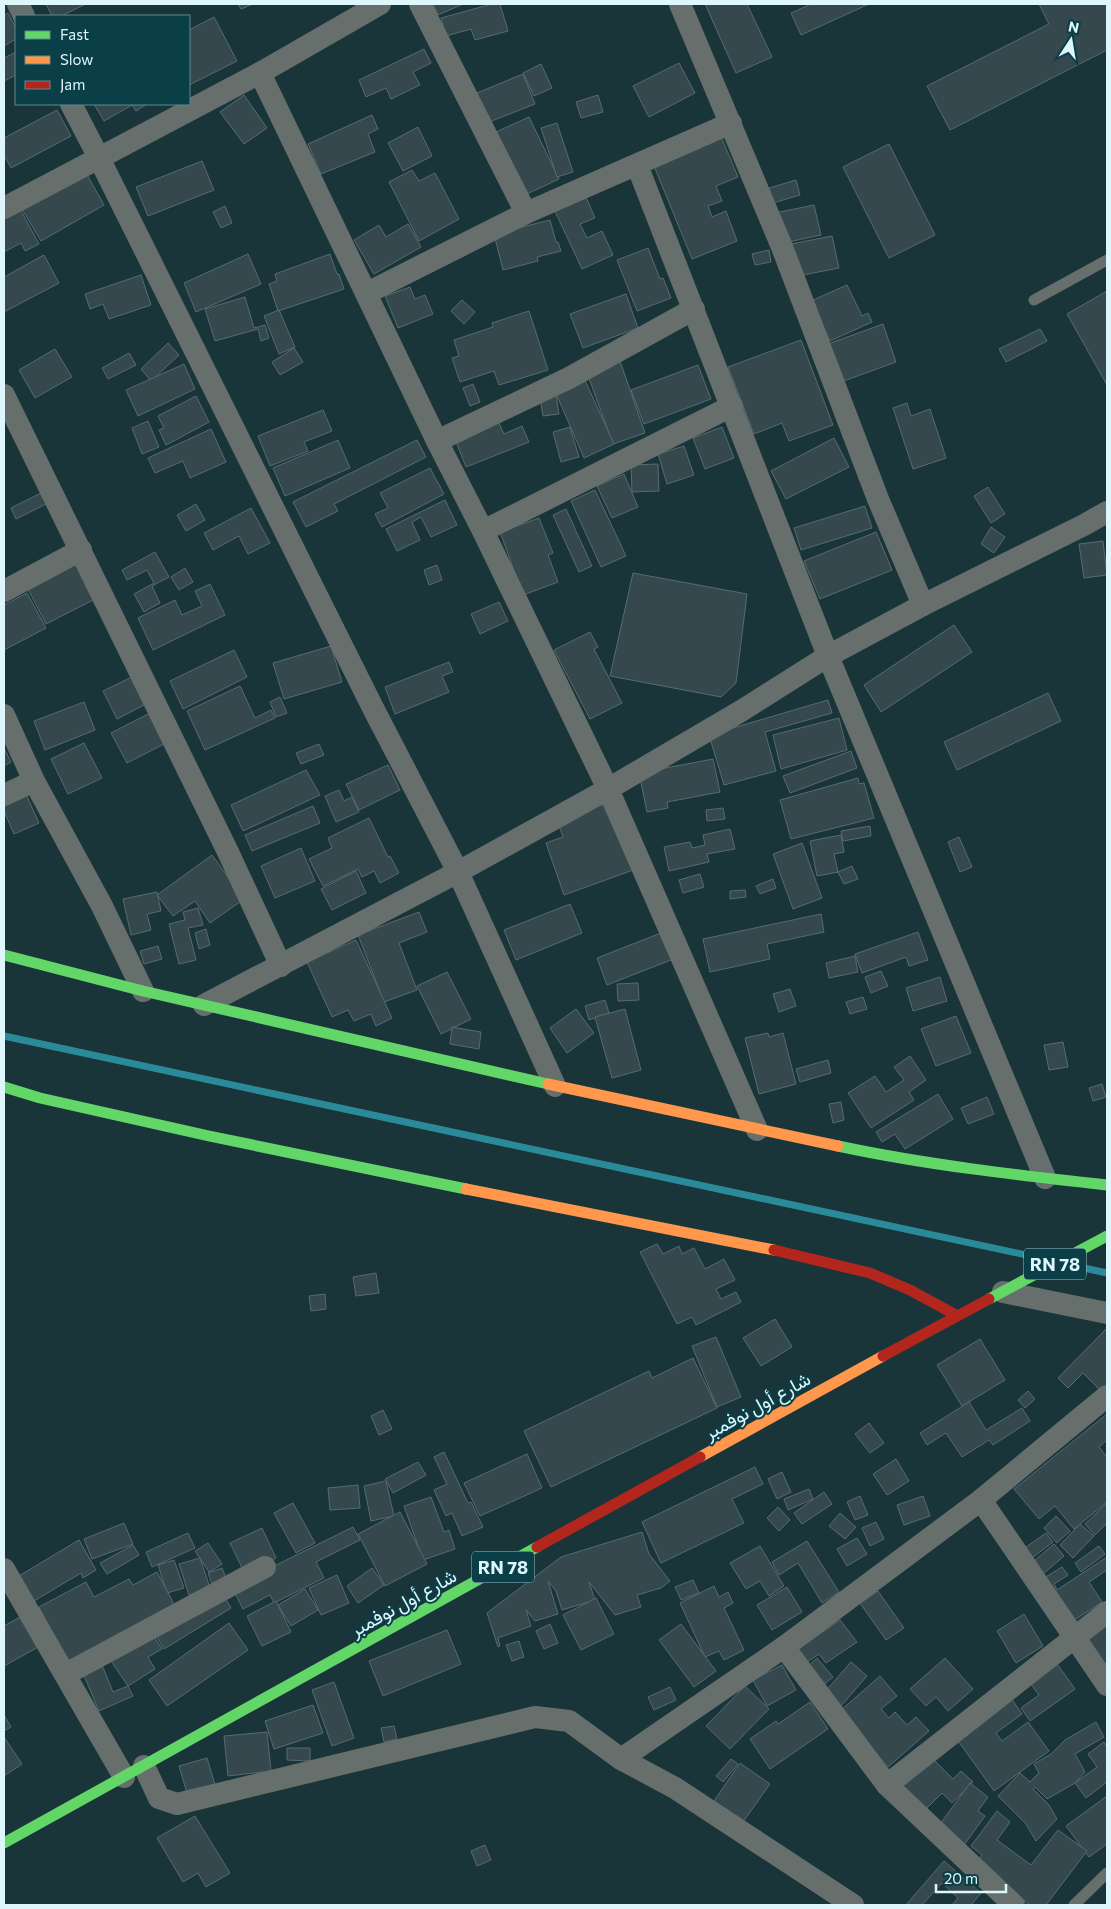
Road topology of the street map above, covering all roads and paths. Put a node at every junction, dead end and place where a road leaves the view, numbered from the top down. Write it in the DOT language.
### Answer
graph roads {
  1 [pos="380,4"];
  2 [pos="420,4"];
  3 [pos="680,4"];
  4 [pos="260,73"];
  5 [pos="71,105"];
  6 [pos="731,123"];
  7 [pos="99,158"];
  8 [pos="637,165"];
  9 [pos="4,208"];
  10 [pos="526,213"];
  11 [pos="1107,260"];
  12 [pos="367,293"];
  13 [pos="1034,300"];
  14 [pos="694,309"];
  15 [pos="4,395"];
  16 [pos="732,406"];
  17 [pos="437,441"];
  18 [pos="1107,512"];
  19 [pos="482,531"];
  20 [pos="81,550"];
  21 [pos="4,591"];
  22 [pos="923,605"];
  23 [pos="828,656"];
  24 [pos="4,715"];
  25 [pos="34,781"];
  26 [pos="608,789"];
  27 [pos="4,795"];
  28 [pos="458,872"];
  29 [pos="4,955"];
  30 [pos="281,966"];
  31 [pos="143,991"];
  32 [pos="204,1005"];
  33 [pos="554,1086"];
  34 [pos="4,1087"];
  35 [pos="757,1130"];
  36 [pos="1045,1178"];
  37 [pos="1107,1185"];
  38 [pos="1107,1236"];
  39 [pos="1003,1292"];
  40 [pos="1107,1313"];
  41 [pos="956,1315"];
  42 [pos="1107,1396"];
  43 [pos="981,1500"];
  44 [pos="265,1566"];
  45 [pos="4,1568"];
  46 [pos="1107,1612"];
  47 [pos="1074,1638"];
  48 [pos="784,1647"];
  49 [pos="66,1674"];
  50 [pos="1107,1685"];
  51 [pos="621,1759"];
  52 [pos="144,1766"];
  53 [pos="124,1777"];
  54 [pos="887,1786"];
  55 [pos="4,1843"];
  56 [pos="1107,1873"];
  57 [pos="853,1905"];
  58 [pos="1014,1905"];
  59 [pos="1074,1905"];
  1 -- 4 [label="street"];
  2 -- 10 [label="street"];
  3 -- 6 [label="street"];
  4 -- 7 [label="street"];
  4 -- 12 [label="street"];
  5 -- 7 [label="street"];
  6 -- 8 [label="street"];
  6 -- 22 [label="street"];
  7 -- 9 [label="street"];
  7 -- 28 [label="street"];
  8 -- 10 [label="street"];
  8 -- 14 [label="street"];
  10 -- 12 [label="street"];
  11 -- 13 [label="lane"];
  12 -- 17 [label="street"];
  14 -- 16 [label="street"];
  14 -- 17 [label="street"];
  15 -- 20 [label="street"];
  16 -- 19 [label="street"];
  16 -- 23 [label="street"];
  17 -- 19 [label="street"];
  18 -- 22 [label="street"];
  19 -- 26 [label="street"];
  20 -- 21 [label="street"];
  20 -- 30 [label="street"];
  22 -- 23 [label="street"];
  23 -- 26 [label="street"];
  23 -- 36 [label="street"];
  24 -- 25 [label="street"];
  25 -- 27 [label="street"];
  25 -- 31 [label="street"];
  26 -- 28 [label="street"];
  26 -- 35 [label="street"];
  28 -- 30 [label="street"];
  28 -- 33 [label="street"];
  29 -- 31 [label="street"];
  30 -- 32 [label="street"];
  31 -- 32 [label="street"];
  32 -- 33 [label="street"];
  33 -- 35 [label="street"];
  34 -- 41 [label="street"];
  35 -- 36 [label="street"];
  36 -- 37 [label="street"];
  38 -- 39 [label="street, RN 78"];
  39 -- 40 [label="street"];
  39 -- 41 [label="street, شارع أول نوفمبر / RN 78"];
  41 -- 52 [label="street, شارع أول نوفمبر / RN 78"];
  42 -- 43 [label="street"];
  43 -- 47 [label="street"];
  43 -- 48 [label="street"];
  44 -- 49 [label="street"];
  45 -- 49 [label="street"];
  46 -- 47 [label="street"];
  47 -- 50 [label="street"];
  47 -- 54 [label="street"];
  48 -- 51 [label="street"];
  48 -- 54 [label="street"];
  49 -- 53 [label="street"];
  51 -- 52 [label="street"];
  51 -- 57 [label="street"];
  52 -- 53 [label="street, شارع أول نوفمبر / RN 78"];
  53 -- 55 [label="street, شارع أول نوفمبر / RN 78"];
  54 -- 58 [label="street"];
  56 -- 59 [label="lane"];
}
